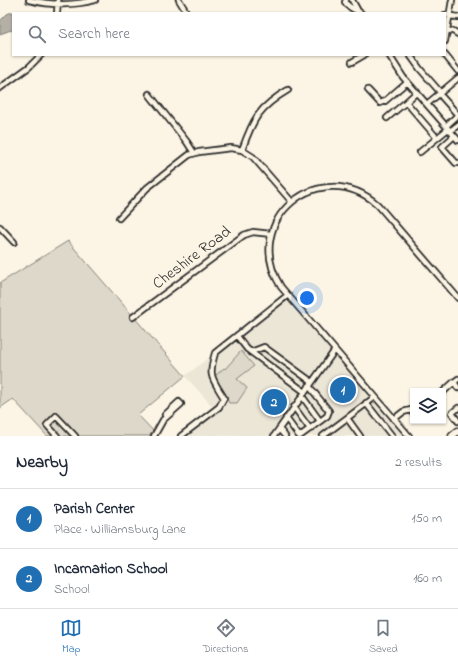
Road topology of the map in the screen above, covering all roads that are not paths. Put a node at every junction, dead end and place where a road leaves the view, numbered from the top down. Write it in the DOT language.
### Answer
graph roads {
  1 [pos="29,0"];
  2 [pos="95,0"];
  3 [pos="179,0"];
  4 [pos="346,0"];
  5 [pos="352,0"];
  6 [pos="452,0"];
  7 [pos="58,2"];
  8 [pos="57,12"];
  9 [pos="186,12"];
  10 [pos="360,12"];
  11 [pos="448,15"];
  12 [pos="458,17"];
  13 [pos="446,30"];
  14 [pos="458,34"];
  15 [pos="40,56"];
  16 [pos="362,56"];
  17 [pos="390,56"];
  18 [pos="411,56"];
  19 [pos="445,56"];
  20 [pos="352,62"];
  21 [pos="458,71"];
  22 [pos="458,78"];
  23 [pos="407,82"];
  24 [pos="0,88"];
  25 [pos="288,90"];
  26 [pos="368,90"];
  27 [pos="417,92"];
  28 [pos="148,94"];
  29 [pos="441,95"];
  30 [pos="406,102"];
  31 [pos="427,104"];
  32 [pos="458,115"];
  33 [pos="387,118"];
  34 [pos="458,125"];
  35 [pos="448,129"];
  36 [pos="454,136"];
  37 [pos="437,138"];
  38 [pos="458,140"];
  39 [pos="242,150"];
  40 [pos="420,152"];
  41 [pos="194,153"];
  42 [pos="458,163"];
  43 [pos="292,202"];
  44 [pos="120,218"];
  45 [pos="0,227"];
  46 [pos="271,234"];
  47 [pos="14,242"];
  48 [pos="288,295"];
  49 [pos="458,298"];
  50 [pos="133,317"];
  51 [pos="237,336"];
  52 [pos="335,350"];
  53 [pos="251,352"];
  54 [pos="456,380"];
  55 [pos="311,384"];
  56 [pos="458,388"];
  57 [pos="446,389"];
  58 [pos="303,394"];
  59 [pos="375,397"];
  60 [pos="366,403"];
  61 [pos="294,407"];
  62 [pos="458,408"];
  63 [pos="410,410"];
  64 [pos="164,415"];
  65 [pos="286,418"];
  66 [pos="347,418"];
  67 [pos="394,419"];
  68 [pos="320,421"];
  69 [pos="458,421"];
  70 [pos="279,429"];
  71 [pos="310,429"];
  72 [pos="458,432"];
  73 [pos="57,436"];
  74 [pos="75,436"];
  75 [pos="154,436"];
  76 [pos="181,436"];
  77 [pos="274,436"];
  78 [pos="285,436"];
  79 [pos="300,436"];
  80 [pos="323,436"];
  81 [pos="360,436"];
  82 [pos="392,436"];
  83 [pos="409,436"];
  84 [pos="452,436"];
  1 -- 7 [label="street"];
  2 -- 7 [label="street"];
  3 -- 9 [label="street"];
  4 -- 10 [label="street"];
  5 -- 10 [label="street"];
  6 -- 11 [label="street"];
  7 -- 8 [label="street"];
  11 -- 12 [label="street"];
  11 -- 13 [label="street"];
  13 -- 14 [label="street"];
  15 -- 24 [label="street"];
  16 -- 20 [label="street"];
  17 -- 23 [label="street"];
  18 -- 29 [label="street"];
  19 -- 21 [label="street"];
  22 -- 29 [label="street"];
  23 -- 26 [label="street"];
  23 -- 27 [label="street"];
  25 -- 39 [label="street"];
  27 -- 30 [label="street"];
  27 -- 31 [label="street"];
  28 -- 41 [label="street"];
  29 -- 31 [label="street"];
  29 -- 32 [label="street"];
  30 -- 33 [label="street"];
  30 -- 37 [label="street"];
  31 -- 35 [label="street"];
  32 -- 35 [label="street"];
  34 -- 35 [label="street"];
  35 -- 36 [label="street"];
  35 -- 37 [label="street"];
  36 -- 38 [label="street"];
  36 -- 42 [label="street"];
  37 -- 40 [label="street"];
  39 -- 41 [label="street"];
  39 -- 43 [label="street"];
  41 -- 44 [label="street"];
  43 -- 46 [label="street"];
  43 -- 49 [label="street"];
  45 -- 47 [label="street"];
  46 -- 48 [label="street"];
  46 -- 50 [label="street, Cheshire Road"];
  48 -- 51 [label="street"];
  48 -- 52 [label="street"];
  51 -- 53 [label="street"];
  51 -- 76 [label="street"];
  52 -- 55 [label="street"];
  52 -- 59 [label="street"];
  53 -- 55 [label="street"];
  53 -- 58 [label="street"];
  54 -- 56 [label="street"];
  54 -- 57 [label="street"];
  55 -- 58 [label="street"];
  55 -- 68 [label="street"];
  58 -- 61 [label="street"];
  58 -- 68 [label="street"];
  59 -- 60 [label="street"];
  59 -- 67 [label="street"];
  60 -- 66 [label="street"];
  60 -- 82 [label="street"];
  61 -- 65 [label="street"];
  61 -- 71 [label="street"];
  62 -- 69 [label="street"];
  63 -- 67 [label="street"];
  64 -- 75 [label="street"];
  65 -- 70 [label="street"];
  65 -- 79 [label="street"];
  66 -- 80 [label="street"];
  66 -- 81 [label="street"];
  67 -- 83 [label="street"];
  68 -- 71 [label="street"];
  70 -- 77 [label="street"];
  70 -- 78 [label="street"];
  71 -- 79 [label="street"];
  72 -- 84 [label="main road"];
  73 -- 74 [label="street"];
}
